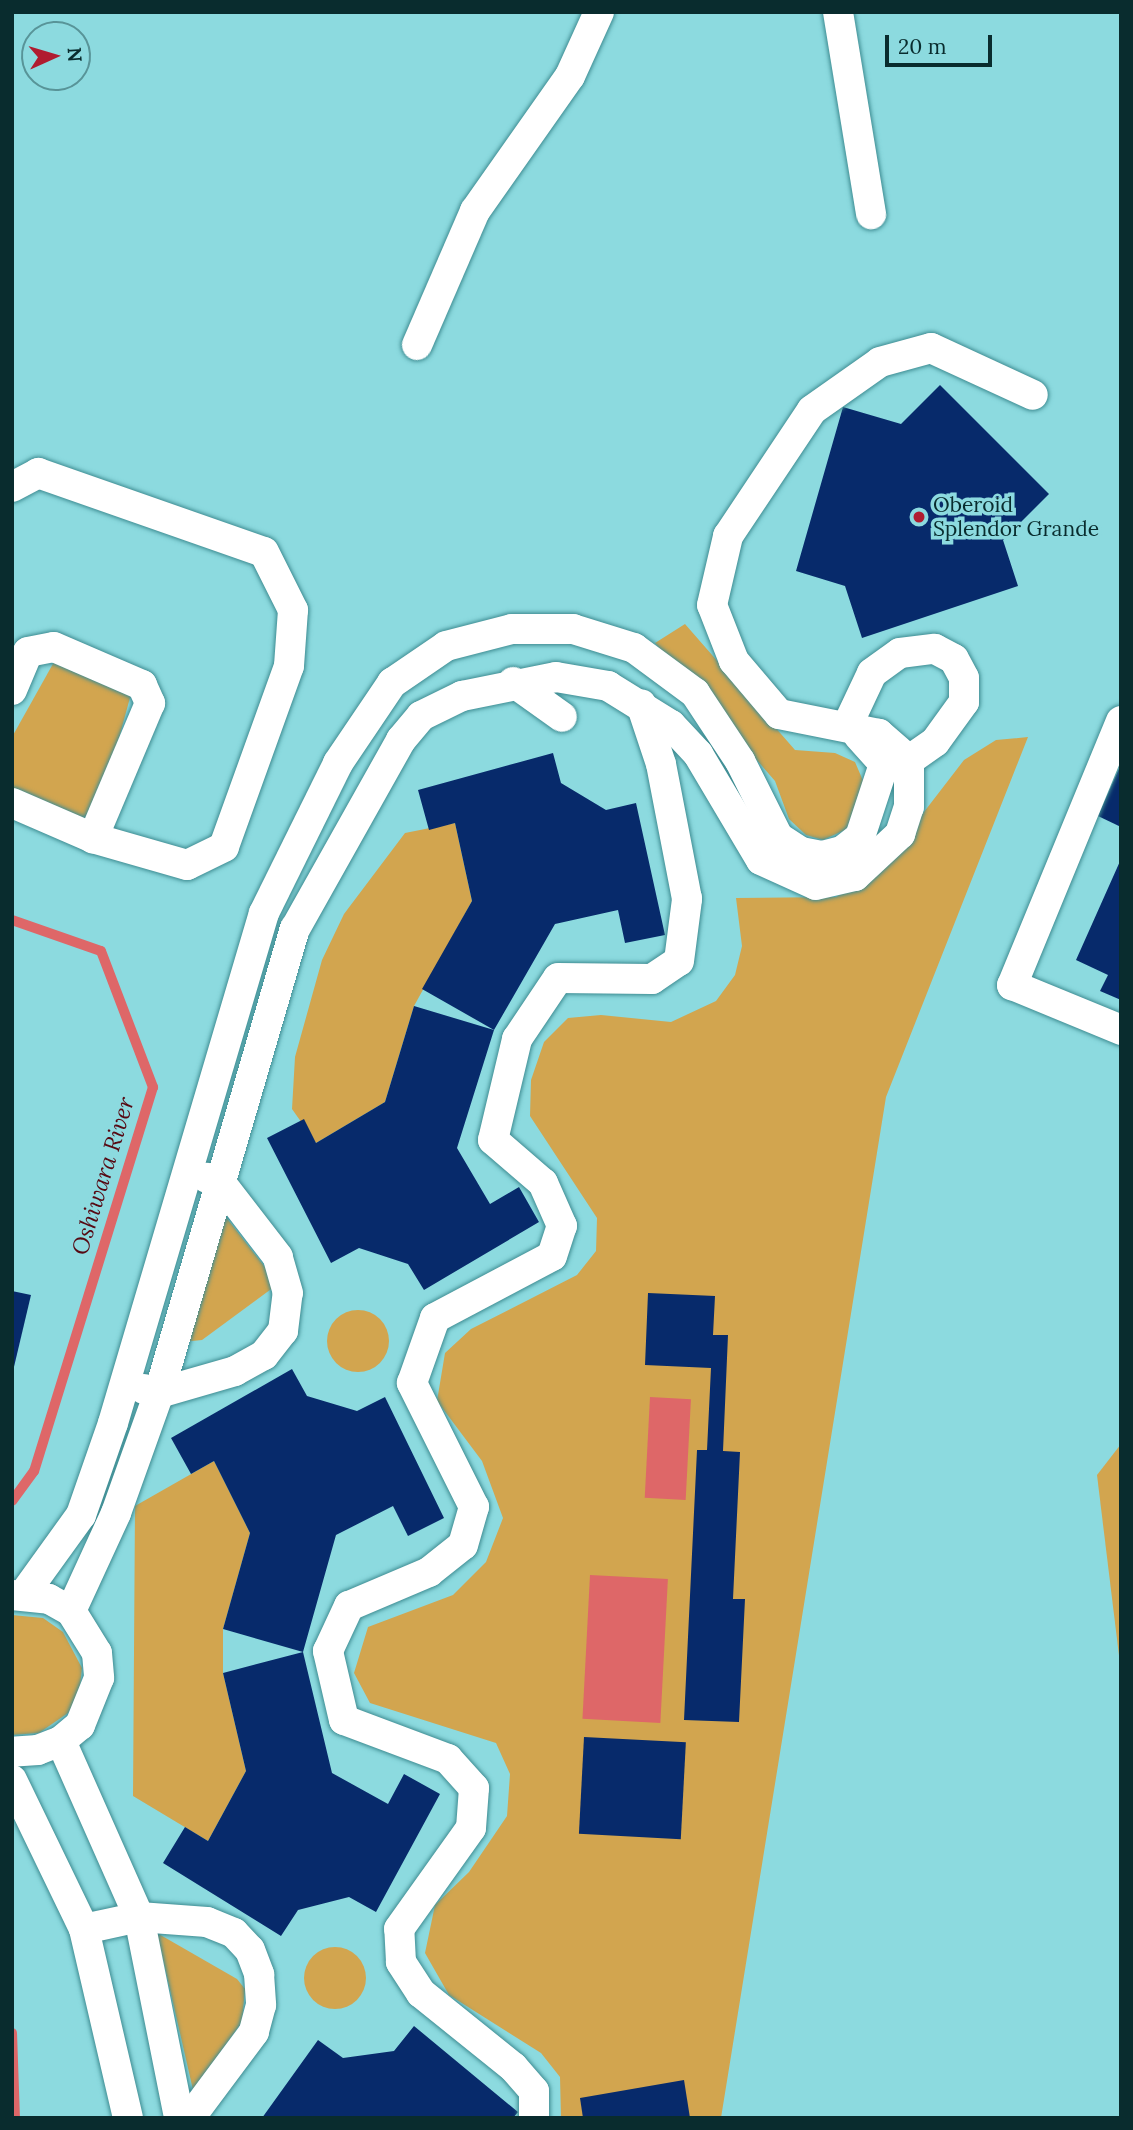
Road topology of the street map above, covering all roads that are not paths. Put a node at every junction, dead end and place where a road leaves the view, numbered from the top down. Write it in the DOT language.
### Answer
graph roads {
  1 [pos="599,12"];
  2 [pos="838,12"];
  3 [pos="871,214"];
  4 [pos="417,345"];
  5 [pos="1033,395"];
  6 [pos="12,487"];
  7 [pos="551,629"];
  8 [pos="556,677"];
  9 [pos="513,682"];
  10 [pos="12,690"];
  11 [pos="695,693"];
  12 [pos="641,704"];
  13 [pos="562,717"];
  14 [pos="1121,721"];
  15 [pos="848,724"];
  16 [pos="671,725"];
  17 [pos="349,746"];
  18 [pos="909,760"];
  19 [pos="386,768"];
  20 [pos="12,803"];
  21 [pos="93,838"];
  22 [pos="1121,1030"];
  23 [pos="187,1172"];
  24 [pos="221,1183"];
  25 [pos="127,1385"];
  26 [pos="159,1392"];
  27 [pos="18,1595"];
  28 [pos="71,1611"];
  29 [pos="61,1741"];
  30 [pos="12,1752"];
  31 [pos="12,1780"];
  32 [pos="139,1917"];
  33 [pos="84,1929"];
  34 [pos="128,2118"];
  35 [pos="179,2118"];
  36 [pos="190,2118"];
  37 [pos="534,2118"];
  1 -- 4 [label="street"];
  2 -- 3 [label="street"];
  5 -- 15 [label="street"];
  6 -- 21 [label="street"];
  7 -- 8 [label="street"];
  7 -- 11 [label="street"];
  7 -- 17 [label="street"];
  8 -- 9 [label="street"];
  8 -- 12 [label="street"];
  9 -- 13 [label="street"];
  9 -- 19 [label="street"];
  10 -- 21 [label="street"];
  11 -- 15 [label="street"];
  11 -- 16 [label="street"];
  12 -- 16 [label="street"];
  12 -- 37 [label="street"];
  14 -- 22 [label="street"];
  15 -- 18 [label="street"];
  15 -- 18 [label="street"];
  16 -- 18 [label="street"];
  17 -- 19 [label="street"];
  17 -- 23 [label="street"];
  19 -- 24 [label="street"];
  20 -- 21 [label="street"];
  23 -- 24 [label="street"];
  23 -- 25 [label="street"];
  24 -- 26 [label="street"];
  24 -- 26 [label="street"];
  25 -- 26 [label="street"];
  25 -- 27 [label="street"];
  26 -- 28 [label="street"];
  27 -- 28 [label="street"];
  28 -- 29 [label="street"];
  29 -- 30 [label="street"];
  29 -- 32 [label="street"];
  31 -- 33 [label="street"];
  32 -- 33 [label="street"];
  32 -- 35 [label="street"];
  32 -- 36 [label="street"];
  33 -- 34 [label="street"];
}
